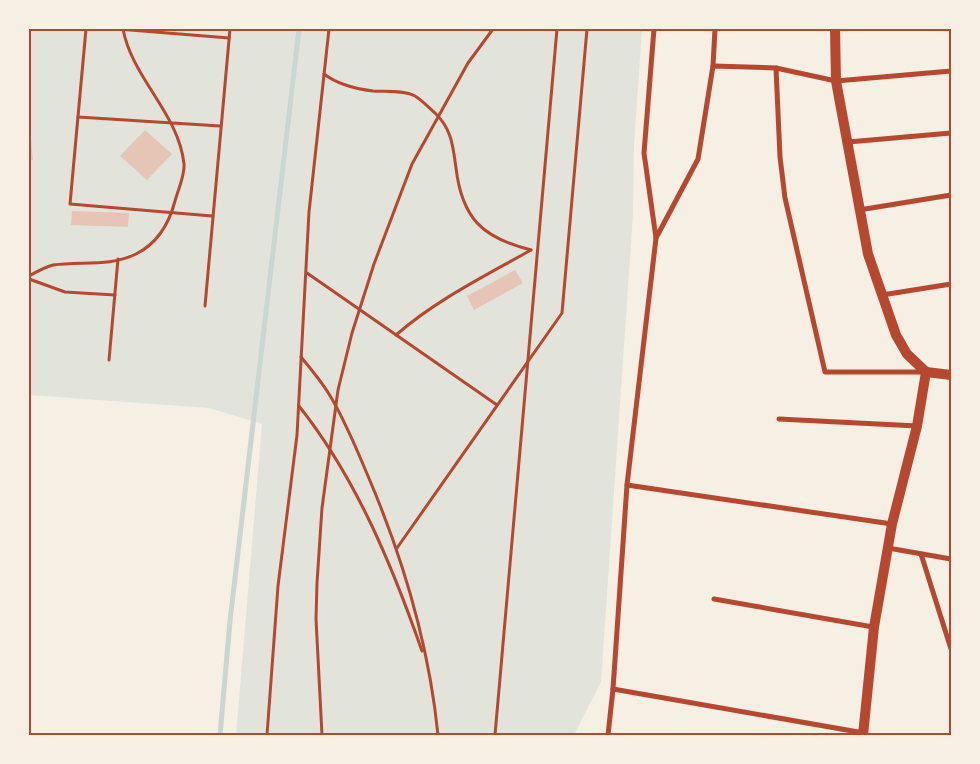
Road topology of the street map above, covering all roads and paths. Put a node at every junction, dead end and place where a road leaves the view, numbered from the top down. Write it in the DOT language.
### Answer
graph roads {
  1 [pos="86,29"];
  2 [pos="118,29"];
  3 [pos="123,29"];
  4 [pos="230,29"];
  5 [pos="329,29"];
  6 [pos="493,29"];
  7 [pos="557,29"];
  8 [pos="587,29"];
  9 [pos="654,29"];
  10 [pos="716,29"];
  11 [pos="835,29"];
  12 [pos="229,38"];
  13 [pos="713,66"];
  14 [pos="776,68"];
  15 [pos="951,71"];
  16 [pos="324,74"];
  17 [pos="836,81"];
  18 [pos="78,117"];
  19 [pos="439,117"];
  20 [pos="169,122"];
  21 [pos="220,126"];
  22 [pos="951,133"];
  23 [pos="848,142"];
  24 [pos="951,195"];
  25 [pos="858,210"];
  26 [pos="172,213"];
  27 [pos="212,216"];
  28 [pos="656,238"];
  29 [pos="118,259"];
  30 [pos="306,273"];
  31 [pos="29,277"];
  32 [pos="951,284"];
  33 [pos="115,295"];
  34 [pos="882,295"];
  35 [pos="205,306"];
  36 [pos="359,309"];
  37 [pos="396,335"];
  38 [pos="302,358"];
  39 [pos="109,360"];
  40 [pos="527,362"];
  41 [pos="926,372"];
  42 [pos="951,375"];
  43 [pos="498,405"];
  44 [pos="298,406"];
  45 [pos="336,407"];
  46 [pos="779,419"];
  47 [pos="917,426"];
  48 [pos="330,451"];
  49 [pos="627,485"];
  50 [pos="892,524"];
  51 [pos="397,548"];
  52 [pos="888,548"];
  53 [pos="921,554"];
  54 [pos="951,559"];
  55 [pos="714,599"];
  56 [pos="874,628"];
  57 [pos="951,650"];
  58 [pos="427,663"];
  59 [pos="613,689"];
  60 [pos="864,734"];
  61 [pos="267,735"];
  62 [pos="322,735"];
  63 [pos="438,735"];
  64 [pos="494,735"];
  65 [pos="608,735"];
  1 -- 18 [label="path"];
  2 -- 3 [label="path"];
  3 -- 12 [label="path"];
  3 -- 20 [label="path"];
  4 -- 12 [label="path"];
  5 -- 16 [label="path"];
  6 -- 19 [label="path"];
  7 -- 40 [label="path"];
  8 -- 40 [label="path"];
  9 -- 28 [label="street"];
  10 -- 13 [label="street"];
  11 -- 17 [label="main road"];
  12 -- 21 [label="path"];
  13 -- 14 [label="street"];
  13 -- 28 [label="street"];
  14 -- 17 [label="street"];
  14 -- 41 [label="street"];
  15 -- 17 [label="street"];
  16 -- 19 [label="path"];
  16 -- 30 [label="path"];
  17 -- 23 [label="main road"];
  18 -- 20 [label="path"];
  18 -- 26 [label="path"];
  19 -- 36 [label="path"];
  19 -- 37 [label="path"];
  20 -- 21 [label="path"];
  20 -- 26 [label="path"];
  21 -- 27 [label="path"];
  22 -- 23 [label="street"];
  23 -- 25 [label="main road"];
  24 -- 25 [label="street"];
  25 -- 34 [label="main road"];
  26 -- 27 [label="path"];
  26 -- 29 [label="path"];
  27 -- 35 [label="path"];
  28 -- 49 [label="street"];
  29 -- 31 [label="path"];
  29 -- 33 [label="path"];
  30 -- 36 [label="path"];
  30 -- 38 [label="path"];
  31 -- 33 [label="path"];
  32 -- 34 [label="street"];
  33 -- 39 [label="path"];
  34 -- 41 [label="main road"];
  36 -- 37 [label="path"];
  36 -- 45 [label="path"];
  37 -- 43 [label="path"];
  38 -- 44 [label="path"];
  38 -- 45 [label="path"];
  40 -- 43 [label="path"];
  40 -- 64 [label="path"];
  41 -- 42 [label="main road"];
  41 -- 47 [label="main road"];
  43 -- 51 [label="path"];
  44 -- 48 [label="path"];
  44 -- 61 [label="path"];
  45 -- 48 [label="path"];
  45 -- 51 [label="path"];
  46 -- 47 [label="street"];
  47 -- 50 [label="main road"];
  48 -- 58 [label="path"];
  48 -- 62 [label="path"];
  49 -- 50 [label="street"];
  49 -- 59 [label="street"];
  50 -- 52 [label="main road"];
  51 -- 58 [label="path"];
  52 -- 53 [label="street"];
  52 -- 56 [label="main road"];
  53 -- 54 [label="street"];
  53 -- 57 [label="street"];
  55 -- 56 [label="street"];
  56 -- 60 [label="main road"];
  58 -- 63 [label="path"];
  59 -- 60 [label="street"];
  59 -- 65 [label="street"];
}
